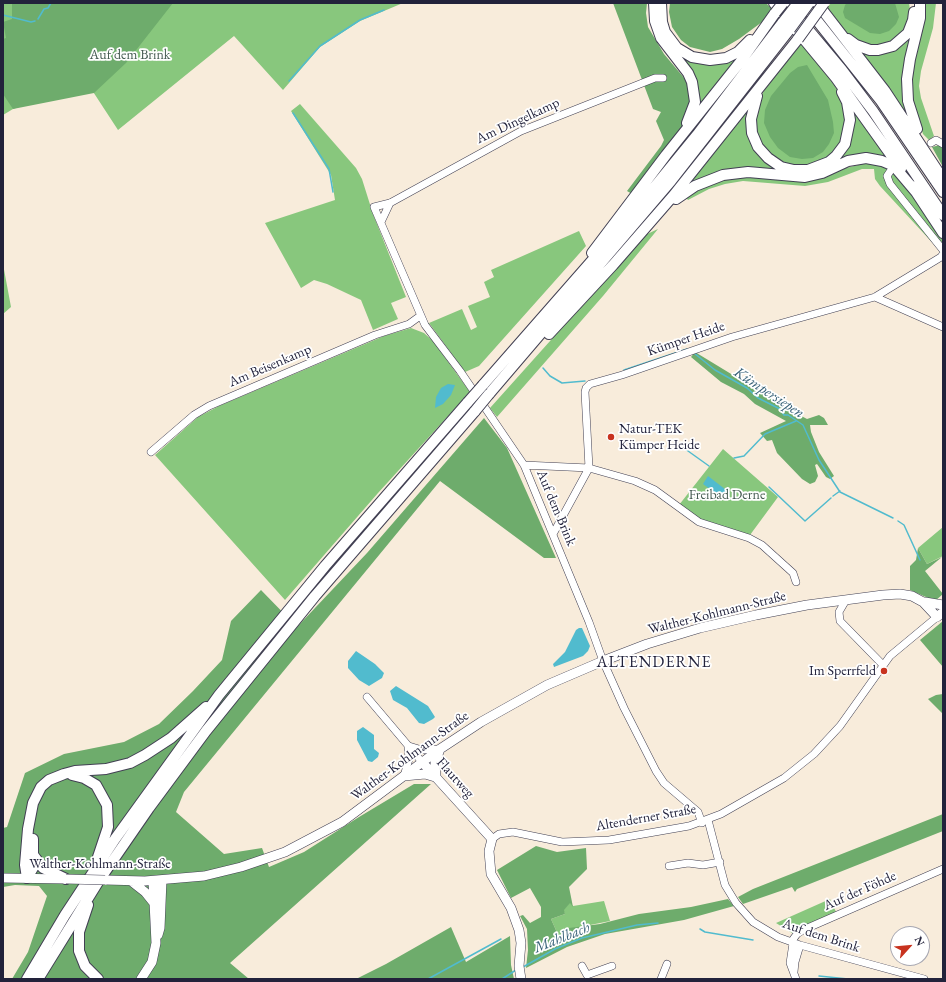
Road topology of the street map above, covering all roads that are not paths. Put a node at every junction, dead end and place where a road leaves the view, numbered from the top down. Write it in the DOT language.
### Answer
graph roads {
  1 [pos="654,3"];
  2 [pos="661,3"];
  3 [pos="783,3"];
  4 [pos="786,3"];
  5 [pos="798,3"];
  6 [pos="803,3"];
  7 [pos="809,3"];
  8 [pos="817,3"];
  9 [pos="824,3"];
  10 [pos="913,3"];
  11 [pos="920,3"];
  12 [pos="773,12"];
  13 [pos="831,20"];
  14 [pos="787,26"];
  15 [pos="780,62"];
  16 [pos="830,72"];
  17 [pos="663,78"];
  18 [pos="931,143"];
  19 [pos="943,144"];
  20 [pos="927,153"];
  21 [pos="666,155"];
  22 [pos="891,170"];
  23 [pos="943,178"];
  24 [pos="916,192"];
  25 [pos="943,192"];
  26 [pos="390,203"];
  27 [pos="374,207"];
  28 [pos="943,215"];
  29 [pos="381,222"];
  30 [pos="649,224"];
  31 [pos="943,233"];
  32 [pos="943,250"];
  33 [pos="943,254"];
  34 [pos="572,285"];
  35 [pos="875,297"];
  36 [pos="420,316"];
  37 [pos="409,324"];
  38 [pos="425,325"];
  39 [pos="943,327"];
  40 [pos="523,355"];
  41 [pos="151,452"];
  42 [pos="524,464"];
  43 [pos="589,468"];
  44 [pos="553,534"];
  45 [pos="796,582"];
  46 [pos="846,600"];
  47 [pos="923,602"];
  48 [pos="943,605"];
  49 [pos="940,615"];
  50 [pos="603,661"];
  51 [pos="882,664"];
  52 [pos="219,695"];
  53 [pos="367,697"];
  54 [pos="407,745"];
  55 [pos="440,749"];
  56 [pos="422,762"];
  57 [pos="64,774"];
  58 [pos="404,776"];
  59 [pos="436,777"];
  60 [pos="31,809"];
  61 [pos="705,822"];
  62 [pos="492,839"];
  63 [pos="34,856"];
  64 [pos="720,862"];
  65 [pos="669,866"];
  66 [pos="943,869"];
  67 [pos="3,878"];
  68 [pos="27,878"];
  69 [pos="62,878"];
  70 [pos="94,879"];
  71 [pos="157,880"];
  72 [pos="128,881"];
  73 [pos="153,903"];
  74 [pos="156,938"];
  75 [pos="795,943"];
  76 [pos="667,964"];
  77 [pos="582,966"];
  78 [pos="612,966"];
  79 [pos="588,977"];
  80 [pos="795,977"];
  81 [pos="521,978"];
  82 [pos="27,979"];
  83 [pos="38,979"];
  84 [pos="98,979"];
  85 [pos="141,979"];
  86 [pos="661,979"];
  87 [pos="924,979"];
  1 -- 21 [label="highway"];
  2 -- 12 [label="highway"];
  3 -- 12 [label="highway, bridge"];
  4 -- 28 [label="highway"];
  5 -- 14 [label="highway, bridge"];
  6 -- 25 [label="highway"];
  7 -- 14 [label="highway, bridge"];
  8 -- 13 [label="highway"];
  9 -- 15 [label="highway, bridge"];
  10 -- 13 [label="highway"];
  11 -- 20 [label="highway"];
  12 -- 16 [label="highway"];
  12 -- 21 [label="highway"];
  13 -- 20 [label="highway"];
  14 -- 34 [label="highway"];
  14 -- 40 [label="highway"];
  15 -- 16 [label="highway"];
  15 -- 30 [label="highway"];
  16 -- 24 [label="highway"];
  17 -- 26 [label="street, Am Dingelkamp"];
  18 -- 19 [label="street"];
  20 -- 23 [label="highway"];
  21 -- 34 [label="highway"];
  22 -- 32 [label="street"];
  24 -- 30 [label="highway"];
  24 -- 31 [label="highway"];
  26 -- 27 [label="street, Am Dingelkamp"];
  26 -- 29 [label="street"];
  27 -- 29 [label="street, Auf dem Brink"];
  29 -- 36 [label="street, Auf dem Brink"];
  30 -- 40 [label="highway"];
  33 -- 35 [label="street, Kümper Heide"];
  34 -- 52 [label="highway, bridge"];
  35 -- 39 [label="street"];
  35 -- 43 [label="street, Kümper Heide"];
  36 -- 37 [label="street, Am Beisenkamp"];
  36 -- 38 [label="street, Auf dem Brink"];
  37 -- 38 [label="street, Am Beisenkamp"];
  37 -- 41 [label="street, Am Beisenkamp"];
  38 -- 42 [label="street, Auf dem Brink"];
  40 -- 70 [label="highway, bridge"];
  42 -- 43 [label="street"];
  42 -- 44 [label="street, Auf dem Brink"];
  43 -- 44 [label="street"];
  43 -- 45 [label="street"];
  44 -- 50 [label="street, Auf dem Brink"];
  46 -- 47 [label="main road, Walther-Kohlmann-Straße"];
  46 -- 50 [label="main road, Walther-Kohlmann-Straße"];
  46 -- 51 [label="street"];
  47 -- 48 [label="main road"];
  47 -- 49 [label="main road, Walther-Kohlmann-Straße"];
  49 -- 51 [label="street, Altenderner Straße"];
  50 -- 55 [label="main road, Walther-Kohlmann-Straße"];
  50 -- 61 [label="street, Auf dem Brink"];
  51 -- 61 [label="street, Altenderner Straße"];
  52 -- 57 [label="highway"];
  52 -- 70 [label="highway"];
  53 -- 54 [label="street, Flautweg"];
  54 -- 55 [label="street"];
  54 -- 56 [label="street, Flautweg"];
  54 -- 58 [label="street"];
  55 -- 56 [label="main road, Walther-Kohlmann-Straße"];
  55 -- 59 [label="main road"];
  56 -- 58 [label="main road, Walther-Kohlmann-Straße"];
  56 -- 59 [label="main road, Flautweg"];
  57 -- 60 [label="highway"];
  57 -- 70 [label="highway"];
  58 -- 59 [label="main road"];
  58 -- 71 [label="main road, Walther-Kohlmann-Straße"];
  59 -- 62 [label="main road, Flautweg"];
  60 -- 63 [label="highway"];
  60 -- 68 [label="highway"];
  61 -- 62 [label="street, Altenderner Straße"];
  61 -- 64 [label="street, Auf dem Brink"];
  62 -- 81 [label="main road"];
  63 -- 68 [label="highway"];
  63 -- 69 [label="highway"];
  64 -- 65 [label="street"];
  64 -- 75 [label="street, Auf dem Brink"];
  66 -- 75 [label="street, Auf der Föhde"];
  67 -- 68 [label="main road, Walther-Kohlmann-Straße"];
  68 -- 69 [label="main road, Walther-Kohlmann-Straße"];
  69 -- 72 [label="main road, Walther-Kohlmann-Straße, bridge"];
  70 -- 82 [label="highway"];
  70 -- 83 [label="highway"];
  70 -- 84 [label="highway"];
  71 -- 72 [label="main road, Walther-Kohlmann-Straße"];
  71 -- 73 [label="main road"];
  71 -- 74 [label="main road"];
  72 -- 73 [label="main road"];
  73 -- 74 [label="main road"];
  74 -- 85 [label="main road"];
  75 -- 80 [label="street"];
  75 -- 87 [label="street, Auf dem Brink"];
  76 -- 86 [label="street"];
  77 -- 79 [label="street"];
  78 -- 79 [label="street"];
}
